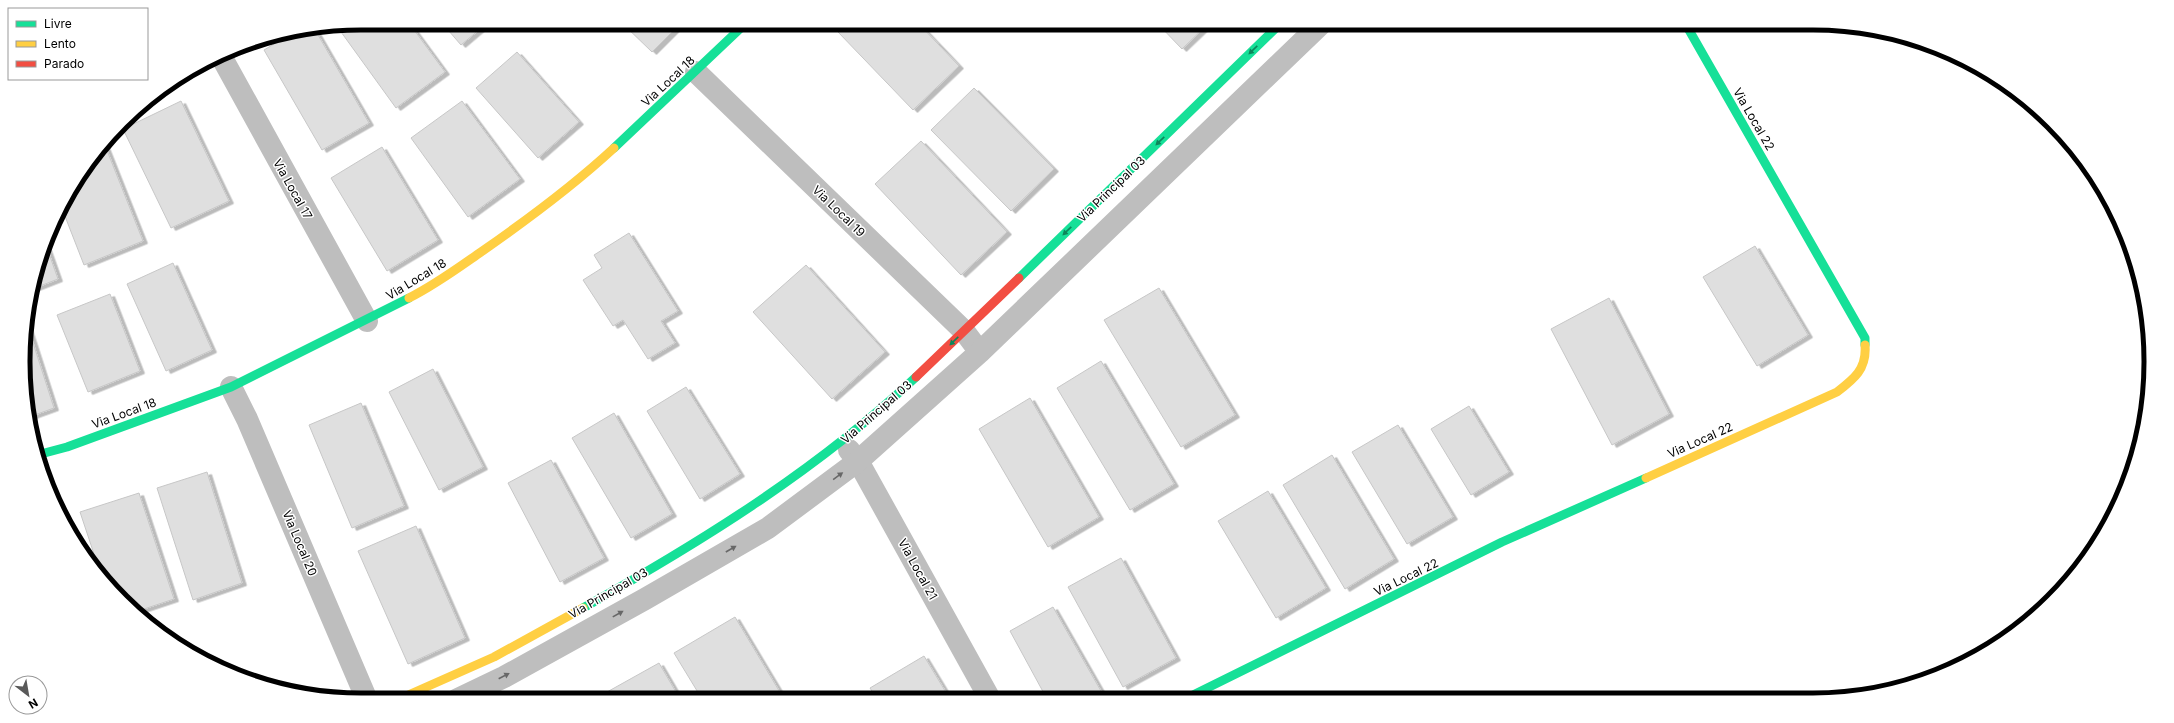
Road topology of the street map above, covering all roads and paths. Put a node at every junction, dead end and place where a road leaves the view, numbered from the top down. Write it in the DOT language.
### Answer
graph roads {
  1 [pos="739,30"];
  2 [pos="1274,30"];
  3 [pos="1315,30"];
  4 [pos="1689,30"];
  5 [pos="223,60"];
  6 [pos="696,72"];
  7 [pos="367,320"];
  8 [pos="964,331"];
  9 [pos="980,352"];
  10 [pos="231,387"];
  11 [pos="842,441"];
  12 [pos="43,453"];
  13 [pos="858,461"];
  14 [pos="364,693"];
  15 [pos="412,693"];
  16 [pos="471,693"];
  17 [pos="987,693"];
  18 [pos="1197,693"];
  1 -- 6 [label="street, Via Local 18"];
  2 -- 8 [label="street, Via Principal 03, one-way"];
  3 -- 9 [label="street, Via Principal 03"];
  4 -- 18 [label="street, Via Local 22"];
  5 -- 7 [label="street, Via Local 17"];
  6 -- 7 [label="street, Via Local 18"];
  6 -- 8 [label="street, Via Local 19"];
  7 -- 10 [label="street, Via Local 18"];
  8 -- 9 [label="street, Via Local 19"];
  8 -- 11 [label="street, Via Principal 03, one-way"];
  9 -- 13 [label="street, Via Principal 03"];
  10 -- 12 [label="street, Via Local 18"];
  10 -- 14 [label="street, Via Local 20"];
  11 -- 13 [label="street, Via Local 21"];
  11 -- 15 [label="street, Via Principal 03"];
  16 -- 13 [label="street, Via Principal 03, one-way"];
  13 -- 17 [label="street, Via Local 21"];
}
